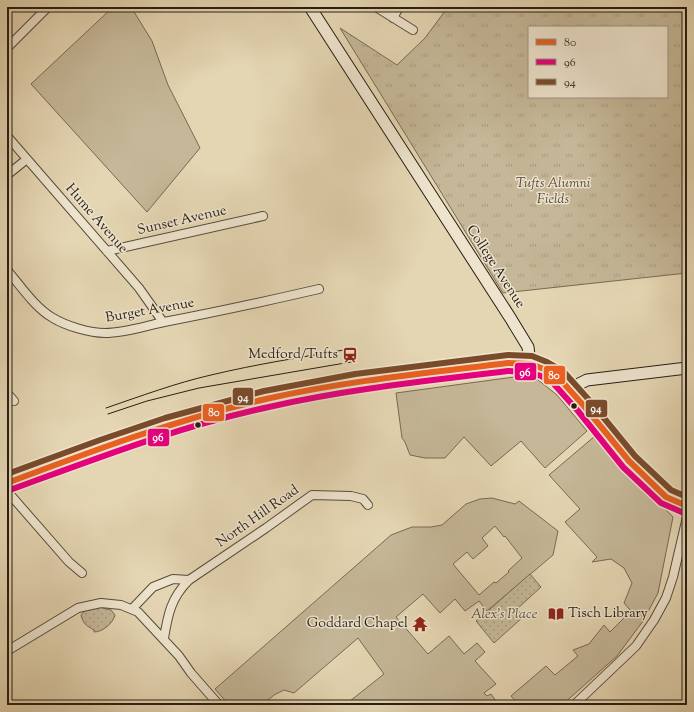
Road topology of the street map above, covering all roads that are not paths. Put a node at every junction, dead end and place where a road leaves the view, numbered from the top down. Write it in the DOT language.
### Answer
graph roads {
  1 [pos="48,7"];
  2 [pos="376,7"];
  3 [pos="399,7"];
  4 [pos="311,8"];
  5 [pos="393,18"];
  6 [pos="413,30"];
  7 [pos="7,48"];
  8 [pos="7,136"];
  9 [pos="27,159"];
  10 [pos="7,175"];
  11 [pos="264,216"];
  12 [pos="107,251"];
  13 [pos="7,270"];
  14 [pos="319,289"];
  15 [pos="163,322"];
  16 [pos="530,364"];
  17 [pos="687,368"];
  18 [pos="569,389"];
  19 [pos="7,393"];
  20 [pos="14,401"];
  21 [pos="7,483"];
  22 [pos="7,491"];
  23 [pos="368,505"];
  24 [pos="687,506"];
  25 [pos="687,517"];
  26 [pos="82,573"];
  27 [pos="189,580"];
  28 [pos="132,609"];
  29 [pos="164,638"];
  30 [pos="7,651"];
  31 [pos="219,705"];
  32 [pos="574,705"];
  1 -- 7 [label="street"];
  2 -- 5 [label="street"];
  3 -- 5 [label="street"];
  4 -- 16 [label="main road, College Avenue"];
  5 -- 6 [label="street"];
  8 -- 9 [label="street, Hume Avenue"];
  9 -- 10 [label="street"];
  9 -- 12 [label="street, Hume Avenue"];
  11 -- 12 [label="street, Sunset Avenue"];
  12 -- 15 [label="street, Hume Avenue"];
  13 -- 15 [label="street, Burget Avenue"];
  14 -- 15 [label="street, Burget Avenue"];
  16 -- 18 [label="main road"];
  16 -- 21 [label="main road"];
  17 -- 18 [label="main road"];
  18 -- 24 [label="main road"];
  19 -- 20 [label="street"];
  22 -- 26 [label="street"];
  23 -- 27 [label="street, North Hill Road"];
  25 -- 32 [label="street"];
  27 -- 28 [label="street"];
  27 -- 29 [label="street, North Hill Road"];
  28 -- 29 [label="street"];
  28 -- 30 [label="street"];
  29 -- 31 [label="street"];
}
